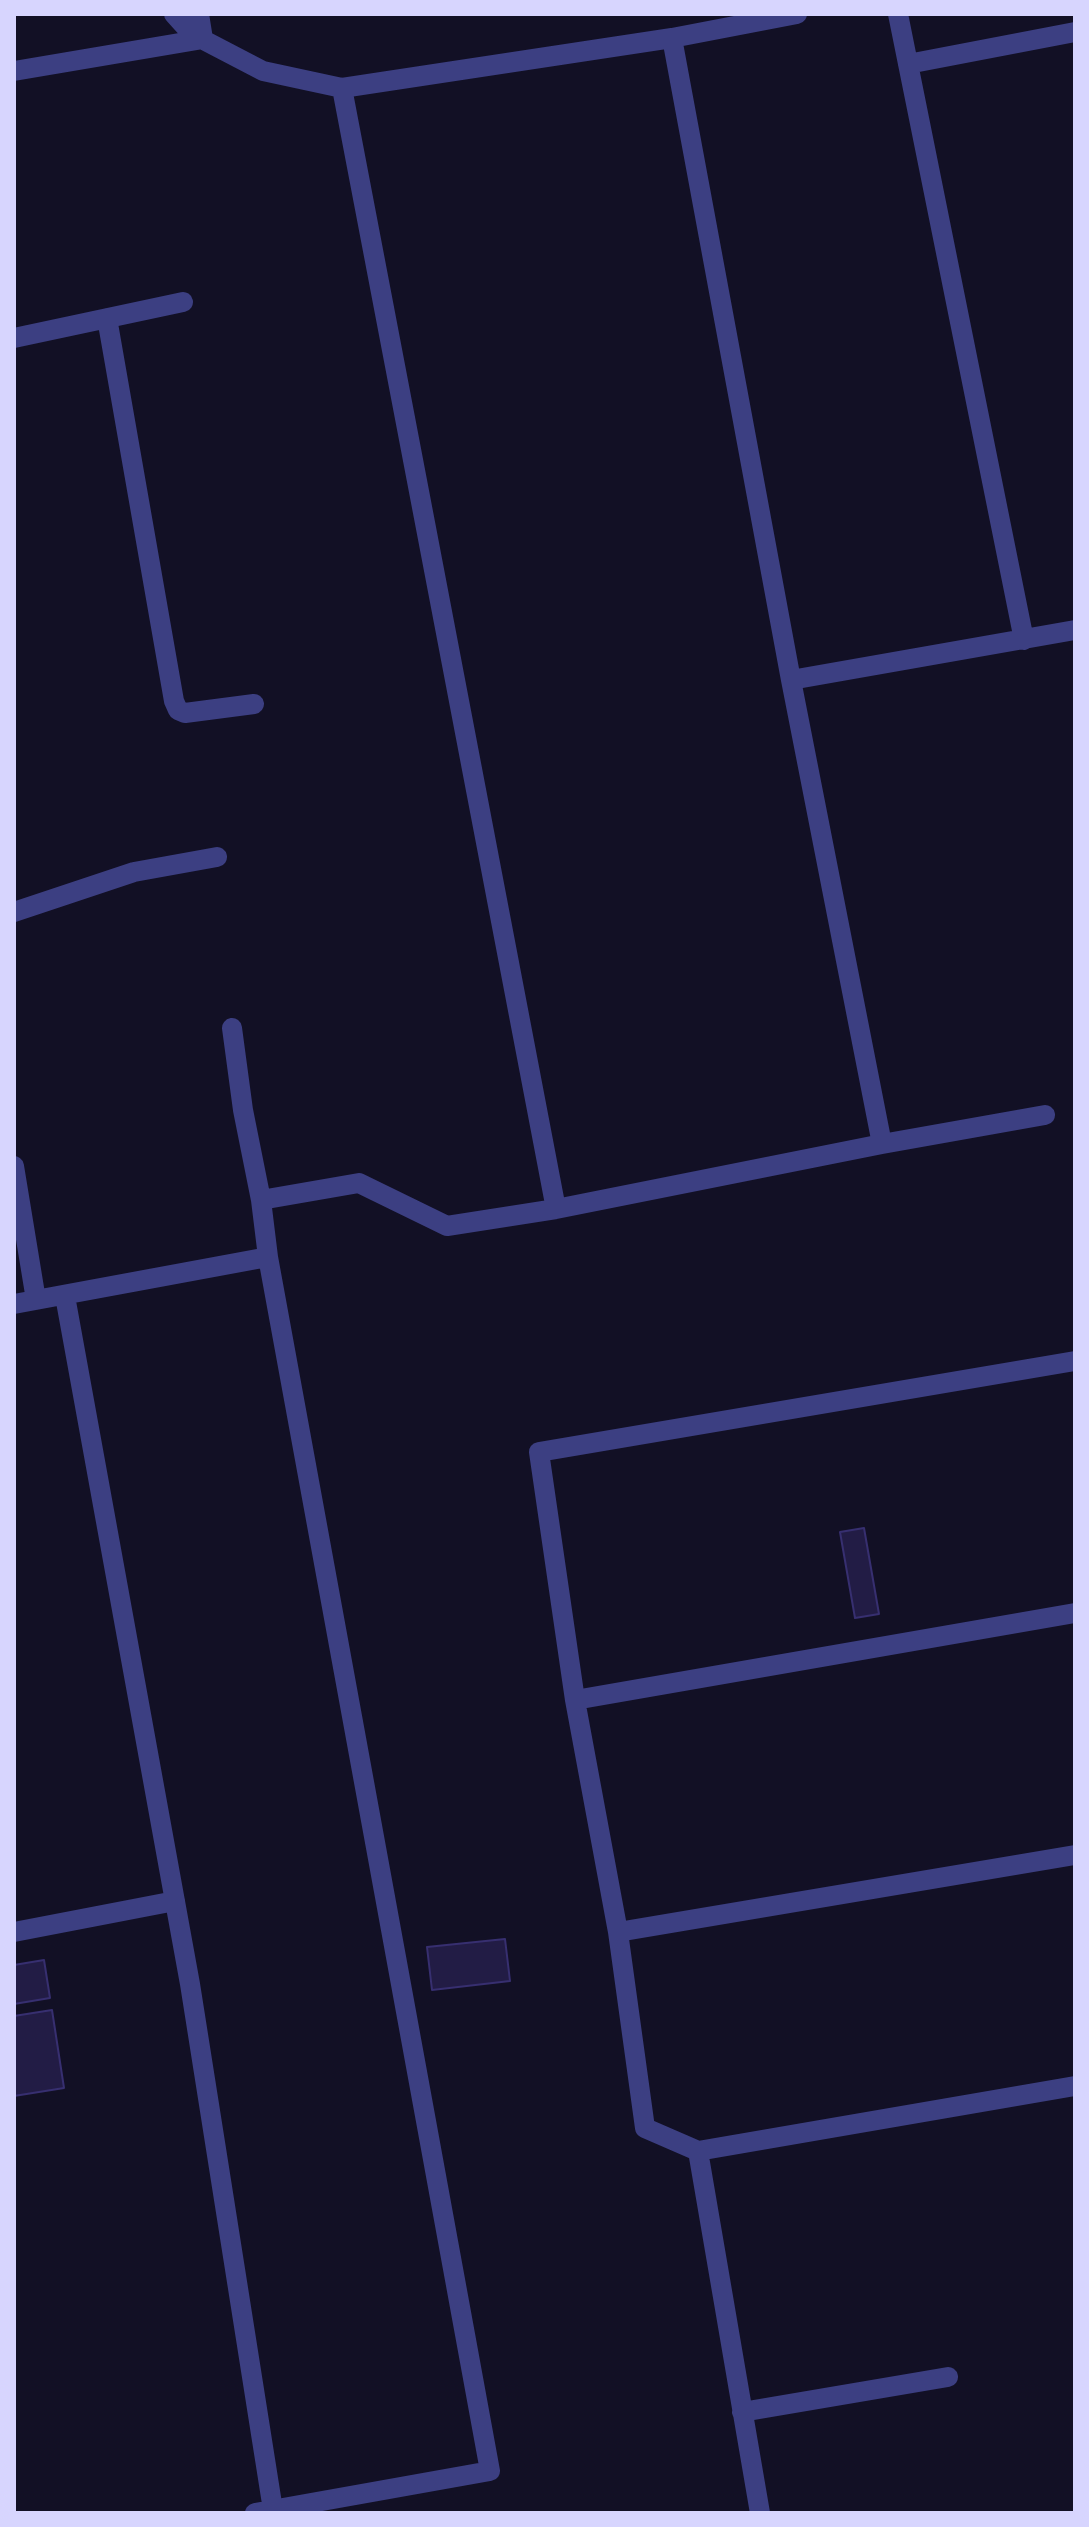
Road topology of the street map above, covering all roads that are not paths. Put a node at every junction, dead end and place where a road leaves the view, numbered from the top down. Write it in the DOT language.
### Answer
graph roads {
  1 [pos="174,14"];
  2 [pos="199,14"];
  3 [pos="797,14"];
  4 [pos="898,14"];
  5 [pos="1075,32"];
  6 [pos="672,38"];
  7 [pos="203,39"];
  8 [pos="908,64"];
  9 [pos="14,71"];
  10 [pos="342,88"];
  11 [pos="183,302"];
  12 [pos="107,318"];
  13 [pos="14,338"];
  14 [pos="1075,630"];
  15 [pos="1024,640"];
  16 [pos="791,680"];
  17 [pos="254,704"];
  18 [pos="217,857"];
  19 [pos="14,912"];
  20 [pos="232,1028"];
  21 [pos="1045,1115"];
  22 [pos="882,1144"];
  23 [pos="14,1166"];
  24 [pos="261,1200"];
  25 [pos="556,1209"];
  26 [pos="268,1257"];
  27 [pos="65,1296"];
  28 [pos="36,1300"];
  29 [pos="14,1304"];
  30 [pos="1075,1361"];
  31 [pos="1075,1613"];
  32 [pos="575,1700"];
  33 [pos="1075,1855"];
  34 [pos="175,1901"];
  35 [pos="14,1932"];
  36 [pos="618,1932"];
  37 [pos="1075,2086"];
  38 [pos="698,2151"];
  39 [pos="948,2377"];
  40 [pos="742,2412"];
  41 [pos="264,2511"];
  42 [pos="760,2513"];
  1 -- 7 [label="street"];
  2 -- 7 [label="street"];
  3 -- 6 [label="street"];
  4 -- 8 [label="street"];
  5 -- 8 [label="street"];
  6 -- 10 [label="street"];
  6 -- 16 [label="street"];
  7 -- 9 [label="street"];
  7 -- 10 [label="street"];
  8 -- 15 [label="street"];
  10 -- 25 [label="street"];
  11 -- 12 [label="street"];
  12 -- 13 [label="street"];
  12 -- 17 [label="street"];
  14 -- 15 [label="street"];
  15 -- 16 [label="street"];
  16 -- 22 [label="street"];
  18 -- 19 [label="street"];
  20 -- 24 [label="street"];
  21 -- 22 [label="street"];
  22 -- 25 [label="street"];
  23 -- 28 [label="street"];
  24 -- 25 [label="street"];
  24 -- 26 [label="street"];
  26 -- 27 [label="street"];
  26 -- 41 [label="street"];
  27 -- 28 [label="street"];
  27 -- 34 [label="street"];
  28 -- 29 [label="street"];
  30 -- 32 [label="street"];
  31 -- 32 [label="street"];
  32 -- 36 [label="street"];
  33 -- 36 [label="street"];
  34 -- 35 [label="street"];
  34 -- 41 [label="street"];
  36 -- 38 [label="street"];
  37 -- 38 [label="street"];
  38 -- 40 [label="street"];
  39 -- 40 [label="street"];
  40 -- 42 [label="street"];
}
